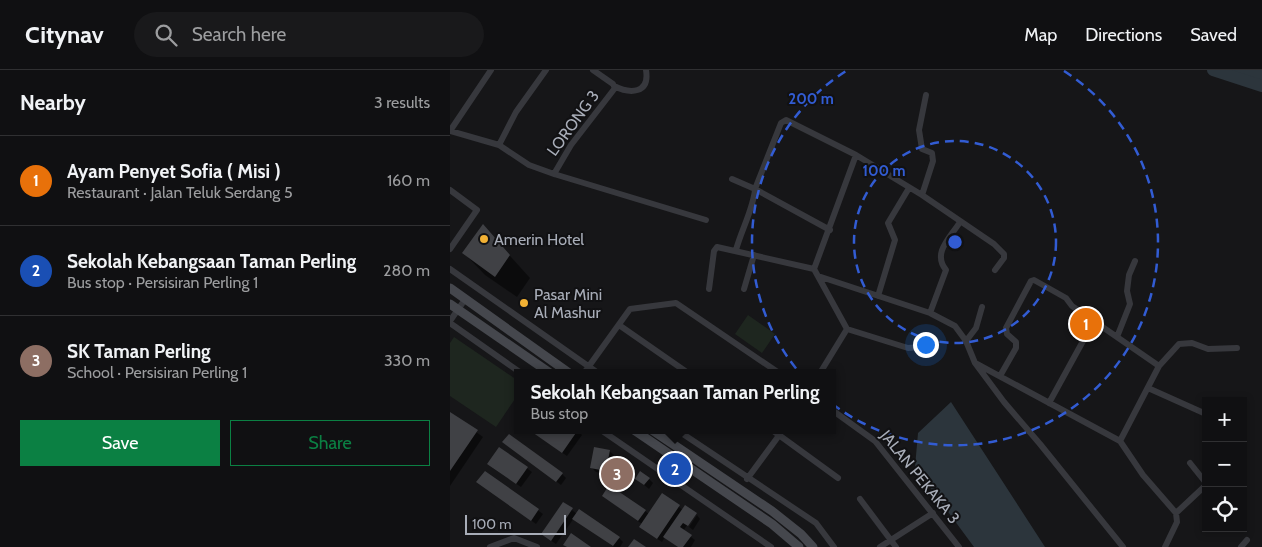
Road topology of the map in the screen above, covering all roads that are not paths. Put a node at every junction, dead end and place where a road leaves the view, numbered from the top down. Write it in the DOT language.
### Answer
graph roads {
  1 [pos="491,70"];
  2 [pos="546,70"];
  3 [pos="593,70"];
  4 [pos="646,70"];
  5 [pos="614,86"];
  6 [pos="926,95"];
  7 [pos="499,145"];
  8 [pos="856,156"];
  9 [pos="554,174"];
  10 [pos="732,179"];
  11 [pos="909,188"];
  12 [pos="755,189"];
  13 [pos="450,190"];
  14 [pos="922,195"];
  15 [pos="706,220"];
  16 [pos="960,222"];
  17 [pos="830,230"];
  18 [pos="450,249"];
  19 [pos="736,250"];
  20 [pos="754,255"];
  21 [pos="1135,261"];
  22 [pos="450,269"];
  23 [pos="995,270"];
  24 [pos="816,273"];
  25 [pos="450,288"];
  26 [pos="709,289"];
  27 [pos="744,289"];
  28 [pos="878,296"];
  29 [pos="466,298"];
  30 [pos="450,304"];
  31 [pos="982,307"];
  32 [pos="458,310"];
  33 [pos="930,313"];
  34 [pos="1094,321"];
  35 [pos="450,322"];
  36 [pos="619,325"];
  37 [pos="847,330"];
  38 [pos="1117,336"];
  39 [pos="966,341"];
  40 [pos="921,347"];
  41 [pos="1237,348"];
  42 [pos="976,363"];
  43 [pos="589,366"];
  44 [pos="1159,366"];
  45 [pos="515,369"];
  46 [pos="544,369"];
  47 [pos="564,369"];
  48 [pos="587,369"];
  49 [pos="593,369"];
  50 [pos="682,369"];
  51 [pos="773,369"];
  52 [pos="823,369"];
  53 [pos="1000,376"];
  54 [pos="1148,388"];
  55 [pos="1049,403"];
  56 [pos="1202,412"];
  57 [pos="836,413"];
  58 [pos="607,434"];
  59 [pos="640,434"];
  60 [pos="658,434"];
  61 [pos="684,434"];
  62 [pos="780,434"];
  63 [pos="782,434"];
  64 [pos="1120,441"];
  65 [pos="1190,463"];
  66 [pos="747,478"];
  67 [pos="838,478"];
  68 [pos="1202,479"];
  69 [pos="1203,487"];
  70 [pos="860,499"];
  71 [pos="934,513"];
  72 [pos="1176,513"];
  73 [pos="890,540"];
  74 [pos="1247,540"];
  75 [pos="490,547"];
  76 [pos="537,547"];
  77 [pos="771,547"];
  78 [pos="800,547"];
  79 [pos="814,547"];
  80 [pos="834,547"];
  81 [pos="880,547"];
  82 [pos="896,547"];
  83 [pos="959,547"];
  84 [pos="1123,547"];
  85 [pos="1165,547"];
  86 [pos="1241,547"];
  1 -- 7 [label="street"];
  2 -- 7 [label="street"];
  3 -- 5 [label="street, LORONG 3"];
  4 -- 5 [label="street"];
  5 -- 9 [label="street, LORONG 3"];
  6 -- 14 [label="street"];
  7 -- 9 [label="street"];
  8 -- 11 [label="street"];
  8 -- 12 [label="street"];
  8 -- 17 [label="street"];
  9 -- 15 [label="street"];
  10 -- 12 [label="street"];
  11 -- 14 [label="street"];
  11 -- 28 [label="street"];
  12 -- 17 [label="street"];
  12 -- 19 [label="street"];
  13 -- 18 [label="street"];
  14 -- 16 [label="street"];
  16 -- 23 [label="street"];
  16 -- 33 [label="street"];
  17 -- 24 [label="street"];
  19 -- 20 [label="street"];
  19 -- 26 [label="street"];
  20 -- 24 [label="street"];
  20 -- 27 [label="street"];
  21 -- 38 [label="street"];
  22 -- 43 [label="street"];
  24 -- 28 [label="street"];
  24 -- 37 [label="street"];
  25 -- 29 [label="main road"];
  28 -- 33 [label="street"];
  29 -- 32 [label="street"];
  29 -- 47 [label="main road"];
  30 -- 32 [label="main road"];
  31 -- 39 [label="street"];
  32 -- 35 [label="street"];
  32 -- 46 [label="main road"];
  33 -- 39 [label="street"];
  34 -- 38 [label="street"];
  34 -- 53 [label="street"];
  34 -- 55 [label="street"];
  35 -- 45 [label="street"];
  36 -- 43 [label="street"];
  36 -- 50 [label="street"];
  36 -- 51 [label="street"];
  37 -- 40 [label="street"];
  37 -- 52 [label="street"];
  38 -- 44 [label="street"];
  39 -- 42 [label="street"];
  41 -- 44 [label="street"];
  42 -- 53 [label="street"];
  42 -- 84 [label="street"];
  43 -- 48 [label="street"];
  43 -- 49 [label="street"];
  44 -- 54 [label="street"];
  53 -- 55 [label="street"];
  54 -- 56 [label="street"];
  54 -- 64 [label="street"];
  55 -- 64 [label="street"];
  57 -- 71 [label="street, JALAN PEKAKA 3"];
  58 -- 77 [label="street"];
  59 -- 78 [label="main road"];
  60 -- 79 [label="main road"];
  61 -- 66 [label="street"];
  62 -- 66 [label="street"];
  63 -- 67 [label="street"];
  64 -- 72 [label="street"];
  65 -- 68 [label="street"];
  66 -- 80 [label="street"];
  69 -- 72 [label="street"];
  70 -- 73 [label="street"];
  71 -- 73 [label="street"];
  71 -- 83 [label="street, JALAN PEKAKA 3"];
  72 -- 85 [label="street"];
  73 -- 81 [label="street"];
  73 -- 82 [label="street"];
  74 -- 86 [label="street"];
  75 -- 76 [label="street"];
}
